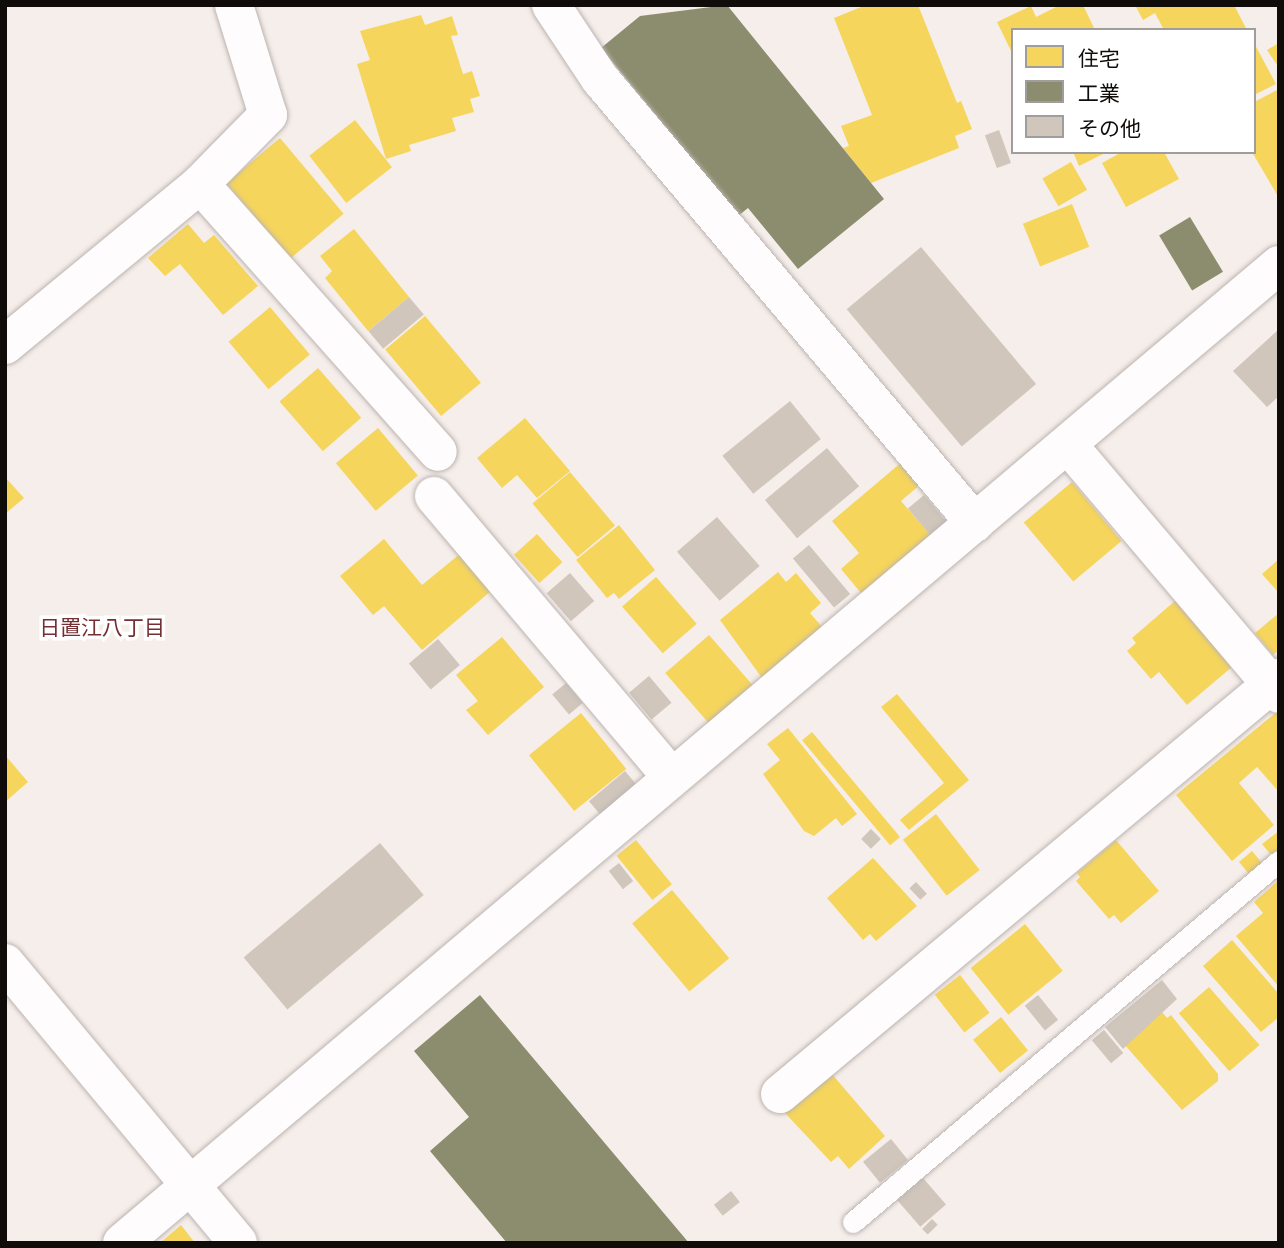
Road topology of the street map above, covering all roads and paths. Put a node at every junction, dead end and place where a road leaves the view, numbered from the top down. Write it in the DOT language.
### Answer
graph roads {
  1 [pos="234,5"];
  2 [pos="551,5"];
  3 [pos="200,184"];
  4 [pos="1279,265"];
  5 [pos="5,345"];
  6 [pos="1069,446"];
  7 [pos="438,452"];
  8 [pos="435,496"];
  9 [pos="975,523"];
  10 [pos="1276,686"];
  11 [pos="671,776"];
  12 [pos="1279,861"];
  13 [pos="5,963"];
  14 [pos="780,1094"];
  15 [pos="190,1185"];
  16 [pos="853,1222"];
  17 [pos="122,1243"];
  18 [pos="238,1243"];
  1 -- 3 [label="street"];
  2 -- 9 [label="street"];
  3 -- 5 [label="street"];
  3 -- 7 [label="street"];
  4 -- 6 [label="street"];
  6 -- 9 [label="street"];
  6 -- 10 [label="street"];
  8 -- 11 [label="street"];
  9 -- 11 [label="street"];
  10 -- 14 [label="street"];
  11 -- 15 [label="street"];
  12 -- 16 [label="lane"];
  13 -- 15 [label="street"];
  15 -- 17 [label="street"];
  15 -- 18 [label="street"];
}
